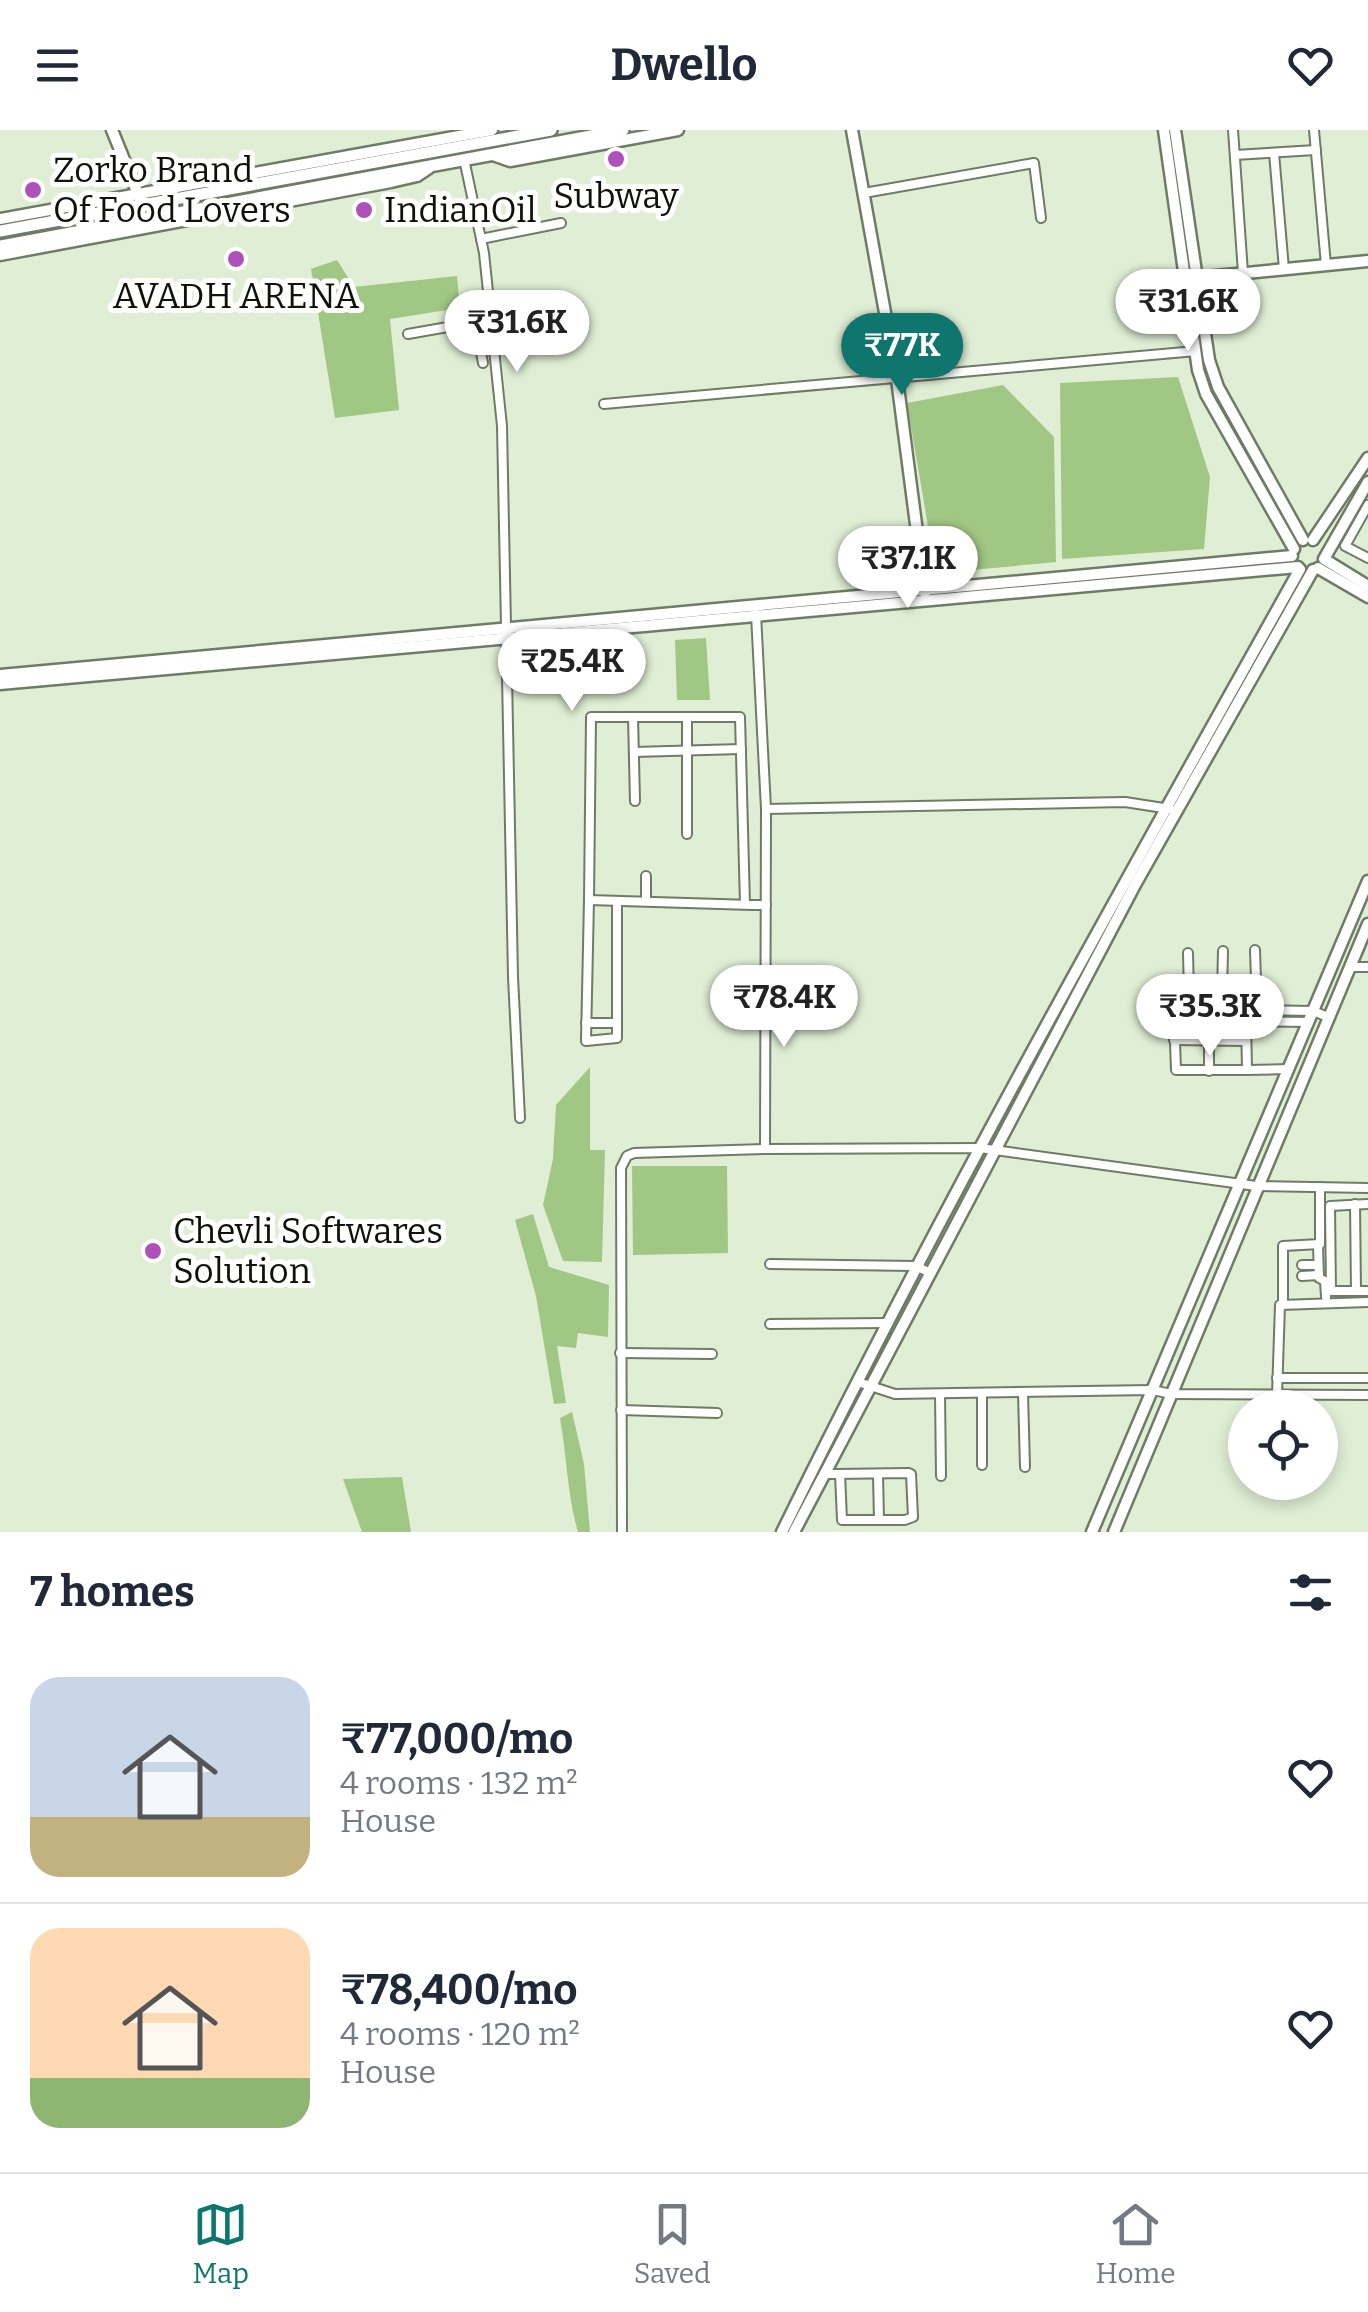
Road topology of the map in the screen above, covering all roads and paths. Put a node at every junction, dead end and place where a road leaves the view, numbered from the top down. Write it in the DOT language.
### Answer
graph roads {
  1 [pos="112,130"];
  2 [pos="492,130"];
  3 [pos="623,130"];
  4 [pos="678,130"];
  5 [pos="852,130"];
  6 [pos="1164,130"];
  7 [pos="1175,130"];
  8 [pos="1233,130"];
  9 [pos="1314,130"];
  10 [pos="545,131"];
  11 [pos="461,143"];
  12 [pos="1316,150"];
  13 [pos="1274,153"];
  14 [pos="491,154"];
  15 [pos="1235,155"];
  16 [pos="864,193"];
  17 [pos="140,199"];
  18 [pos="1040,218"];
  19 [pos="0,219"];
  20 [pos="149,222"];
  21 [pos="562,222"];
  22 [pos="0,232"];
  23 [pos="481,239"];
  24 [pos="0,246"];
  25 [pos="0,255"];
  26 [pos="1368,261"];
  27 [pos="1326,265"];
  28 [pos="1284,269"];
  29 [pos="1243,273"];
  30 [pos="1192,278"];
  31 [pos="492,320"];
  32 [pos="475,322"];
  33 [pos="408,334"];
  34 [pos="1196,350"];
  35 [pos="483,363"];
  36 [pos="898,379"];
  37 [pos="604,404"];
  38 [pos="1368,458"];
  39 [pos="1368,482"];
  40 [pos="1368,506"];
  41 [pos="1360,517"];
  42 [pos="1300,553"];
  43 [pos="1368,558"];
  44 [pos="1318,566"];
  45 [pos="1368,586"];
  46 [pos="924,589"];
  47 [pos="1368,597"];
  48 [pos="926,602"];
  49 [pos="756,604"];
  50 [pos="756,618"];
  51 [pos="507,626"];
  52 [pos="508,640"];
  53 [pos="0,674"];
  54 [pos="0,684"];
  55 [pos="633,717"];
  56 [pos="687,718"];
  57 [pos="687,750"];
  58 [pos="741,750"];
  59 [pos="634,752"];
  60 [pos="742,774"];
  61 [pos="765,774"];
  62 [pos="635,801"];
  63 [pos="1164,808"];
  64 [pos="766,809"];
  65 [pos="1177,810"];
  66 [pos="687,834"];
  67 [pos="646,876"];
  68 [pos="1368,881"];
  69 [pos="589,900"];
  70 [pos="617,900"];
  71 [pos="646,902"];
  72 [pos="745,904"];
  73 [pos="766,905"];
  74 [pos="1368,924"];
  75 [pos="1255,950"];
  76 [pos="1223,951"];
  77 [pos="1188,953"];
  78 [pos="1368,966"];
  79 [pos="1350,967"];
  80 [pos="1222,993"];
  81 [pos="1256,993"];
  82 [pos="1209,1013"];
  83 [pos="1311,1016"];
  84 [pos="1328,1016"];
  85 [pos="1246,1021"];
  86 [pos="586,1023"];
  87 [pos="617,1023"];
  88 [pos="1174,1040"];
  89 [pos="1210,1040"];
  90 [pos="1246,1041"];
  91 [pos="1289,1069"];
  92 [pos="1246,1070"];
  93 [pos="1210,1071"];
  94 [pos="520,1118"];
  95 [pos="1266,1122"];
  96 [pos="1280,1128"];
  97 [pos="765,1148"];
  98 [pos="980,1148"];
  99 [pos="994,1152"];
  100 [pos="1240,1184"];
  101 [pos="1256,1186"];
  102 [pos="1320,1187"];
  103 [pos="1366,1188"];
  104 [pos="1362,1204"];
  105 [pos="1318,1245"];
  106 [pos="1330,1245"];
  107 [pos="1355,1245"];
  108 [pos="1330,1258"];
  109 [pos="1356,1258"];
  110 [pos="770,1264"];
  111 [pos="915,1266"];
  112 [pos="1302,1270"];
  113 [pos="1319,1270"];
  114 [pos="931,1272"];
  115 [pos="1368,1291"];
  116 [pos="1356,1292"];
  117 [pos="1326,1297"];
  118 [pos="1368,1302"];
  119 [pos="1284,1304"];
  120 [pos="886,1323"];
  121 [pos="770,1324"];
  122 [pos="620,1352"];
  123 [pos="712,1354"];
  124 [pos="1278,1378"];
  125 [pos="1332,1378"];
  126 [pos="1368,1378"];
  127 [pos="858,1382"];
  128 [pos="871,1388"];
  129 [pos="1153,1390"];
  130 [pos="1277,1390"];
  131 [pos="1328,1390"];
  132 [pos="1336,1390"];
  133 [pos="940,1394"];
  134 [pos="982,1394"];
  135 [pos="1023,1394"];
  136 [pos="1170,1394"];
  137 [pos="1228,1395"];
  138 [pos="1338,1395"];
  139 [pos="1368,1395"];
  140 [pos="621,1410"];
  141 [pos="718,1412"];
  142 [pos="982,1465"];
  143 [pos="1025,1467"];
  144 [pos="826,1474"];
  145 [pos="840,1474"];
  146 [pos="878,1474"];
  147 [pos="941,1476"];
  148 [pos="879,1520"];
  149 [pos="622,1532"];
  150 [pos="782,1532"];
  151 [pos="794,1532"];
  152 [pos="1092,1532"];
  153 [pos="1114,1532"];
  1 -- 17 [label="street"];
  2 -- 11 [label="street"];
  3 -- 14 [label="main road"];
  4 -- 14 [label="street"];
  5 -- 16 [label="street"];
  6 -- 30 [label="street"];
  7 -- 30 [label="street"];
  8 -- 15 [label="street"];
  9 -- 12 [label="street"];
  10 -- 11 [label="main road"];
  11 -- 14 [label="main road"];
  11 -- 17 [label="main road"];
  11 -- 20 [label="main road"];
  11 -- 23 [label="street"];
  12 -- 13 [label="street"];
  12 -- 27 [label="street"];
  13 -- 15 [label="street"];
  13 -- 28 [label="street"];
  15 -- 29 [label="street"];
  16 -- 18 [label="street"];
  16 -- 36 [label="street"];
  17 -- 19 [label="street"];
  17 -- 20 [label="street"];
  17 -- 22 [label="main road"];
  20 -- 24 [label="main road"];
  20 -- 25 [label="street"];
  21 -- 23 [label="street"];
  23 -- 31 [label="street"];
  26 -- 27 [label="street"];
  27 -- 28 [label="street"];
  28 -- 29 [label="street"];
  29 -- 30 [label="street"];
  30 -- 34 [label="street"];
  30 -- 42 [label="street"];
  31 -- 32 [label="street"];
  31 -- 51 [label="street"];
  32 -- 33 [label="street"];
  32 -- 35 [label="street"];
  34 -- 36 [label="street"];
  34 -- 42 [label="street"];
  36 -- 37 [label="street"];
  36 -- 46 [label="street"];
  38 -- 42 [label="street"];
  39 -- 41 [label="street"];
  40 -- 41 [label="street"];
  41 -- 43 [label="street"];
  41 -- 44 [label="street"];
  42 -- 44 [label="street"];
  42 -- 44 [label="street"];
  42 -- 46 [label="street"];
  42 -- 48 [label="street"];
  42 -- 63 [label="street"];
  44 -- 45 [label="street"];
  44 -- 47 [label="street"];
  44 -- 65 [label="street"];
  46 -- 48 [label="street"];
  46 -- 49 [label="street"];
  48 -- 50 [label="street"];
  49 -- 50 [label="street"];
  49 -- 51 [label="street"];
  50 -- 52 [label="street"];
  50 -- 61 [label="street"];
  51 -- 52 [label="street"];
  51 -- 53 [label="street"];
  52 -- 54 [label="street"];
  52 -- 94 [label="street"];
  55 -- 56 [label="street"];
  55 -- 59 [label="street"];
  55 -- 69 [label="street"];
  56 -- 57 [label="street"];
  56 -- 58 [label="street"];
  57 -- 58 [label="street"];
  57 -- 59 [label="street"];
  57 -- 66 [label="street"];
  58 -- 60 [label="street"];
  59 -- 62 [label="street"];
  60 -- 61 [label="street"];
  60 -- 72 [label="street"];
  61 -- 64 [label="street"];
  63 -- 64 [label="street"];
  63 -- 65 [label="street"];
  63 -- 98 [label="street"];
  64 -- 73 [label="street"];
  65 -- 99 [label="street"];
  67 -- 71 [label="street"];
  68 -- 83 [label="street"];
  69 -- 70 [label="street"];
  69 -- 86 [label="street"];
  70 -- 71 [label="street"];
  70 -- 87 [label="street"];
  71 -- 72 [label="street"];
  72 -- 73 [label="street"];
  73 -- 97 [label="street"];
  74 -- 79 [label="street"];
  75 -- 81 [label="street"];
  76 -- 80 [label="street"];
  77 -- 80 [label="street"];
  78 -- 79 [label="street"];
  79 -- 84 [label="street"];
  80 -- 81 [label="street"];
  81 -- 83 [label="street"];
  82 -- 85 [label="street"];
  82 -- 88 [label="street"];
  82 -- 89 [label="street"];
  83 -- 84 [label="street"];
  83 -- 85 [label="street"];
  83 -- 91 [label="street"];
  84 -- 96 [label="street"];
  85 -- 90 [label="street"];
  86 -- 87 [label="street"];
  86 -- 87 [label="street"];
  88 -- 89 [label="street"];
  88 -- 93 [label="street"];
  89 -- 90 [label="street"];
  89 -- 93 [label="street"];
  90 -- 92 [label="street"];
  91 -- 92 [label="street"];
  91 -- 95 [label="street"];
  92 -- 93 [label="street"];
  95 -- 96 [label="street"];
  95 -- 100 [label="street"];
  96 -- 101 [label="street"];
  97 -- 98 [label="street"];
  97 -- 122 [label="street"];
  98 -- 99 [label="street"];
  98 -- 111 [label="street"];
  99 -- 100 [label="street"];
  99 -- 114 [label="street"];
  100 -- 101 [label="street"];
  100 -- 129 [label="street"];
  101 -- 102 [label="street"];
  101 -- 136 [label="street"];
  102 -- 103 [label="street"];
  102 -- 105 [label="street"];
  103 -- 104 [label="street"];
  104 -- 106 [label="street"];
  104 -- 107 [label="street"];
  105 -- 113 [label="street"];
  105 -- 119 [label="street"];
  106 -- 107 [label="street"];
  106 -- 108 [label="street"];
  107 -- 109 [label="street"];
  108 -- 109 [label="street"];
  108 -- 116 [label="street"];
  109 -- 116 [label="street"];
  110 -- 111 [label="street"];
  111 -- 114 [label="street"];
  111 -- 120 [label="street"];
  112 -- 113 [label="street"];
  113 -- 117 [label="street"];
  114 -- 128 [label="street"];
  115 -- 116 [label="street"];
  118 -- 119 [label="street"];
  119 -- 124 [label="street"];
  120 -- 121 [label="street"];
  120 -- 127 [label="street"];
  122 -- 123 [label="street"];
  122 -- 140 [label="street"];
  124 -- 125 [label="street"];
  124 -- 130 [label="street"];
  125 -- 126 [label="street"];
  125 -- 131 [label="street"];
  125 -- 132 [label="street"];
  127 -- 128 [label="street"];
  127 -- 150 [label="street"];
  128 -- 133 [label="street"];
  128 -- 144 [label="street"];
  129 -- 135 [label="street"];
  129 -- 136 [label="street"];
  129 -- 152 [label="street"];
  133 -- 134 [label="street"];
  133 -- 147 [label="street"];
  134 -- 135 [label="street"];
  134 -- 142 [label="street"];
  135 -- 143 [label="street"];
  136 -- 137 [label="street"];
  136 -- 153 [label="street"];
  138 -- 139 [label="street"];
  140 -- 141 [label="street"];
  140 -- 149 [label="street"];
  144 -- 145 [label="street"];
  144 -- 151 [label="street"];
  145 -- 146 [label="street"];
  145 -- 148 [label="street"];
  146 -- 148 [label="street"];
  146 -- 148 [label="street"];
}
